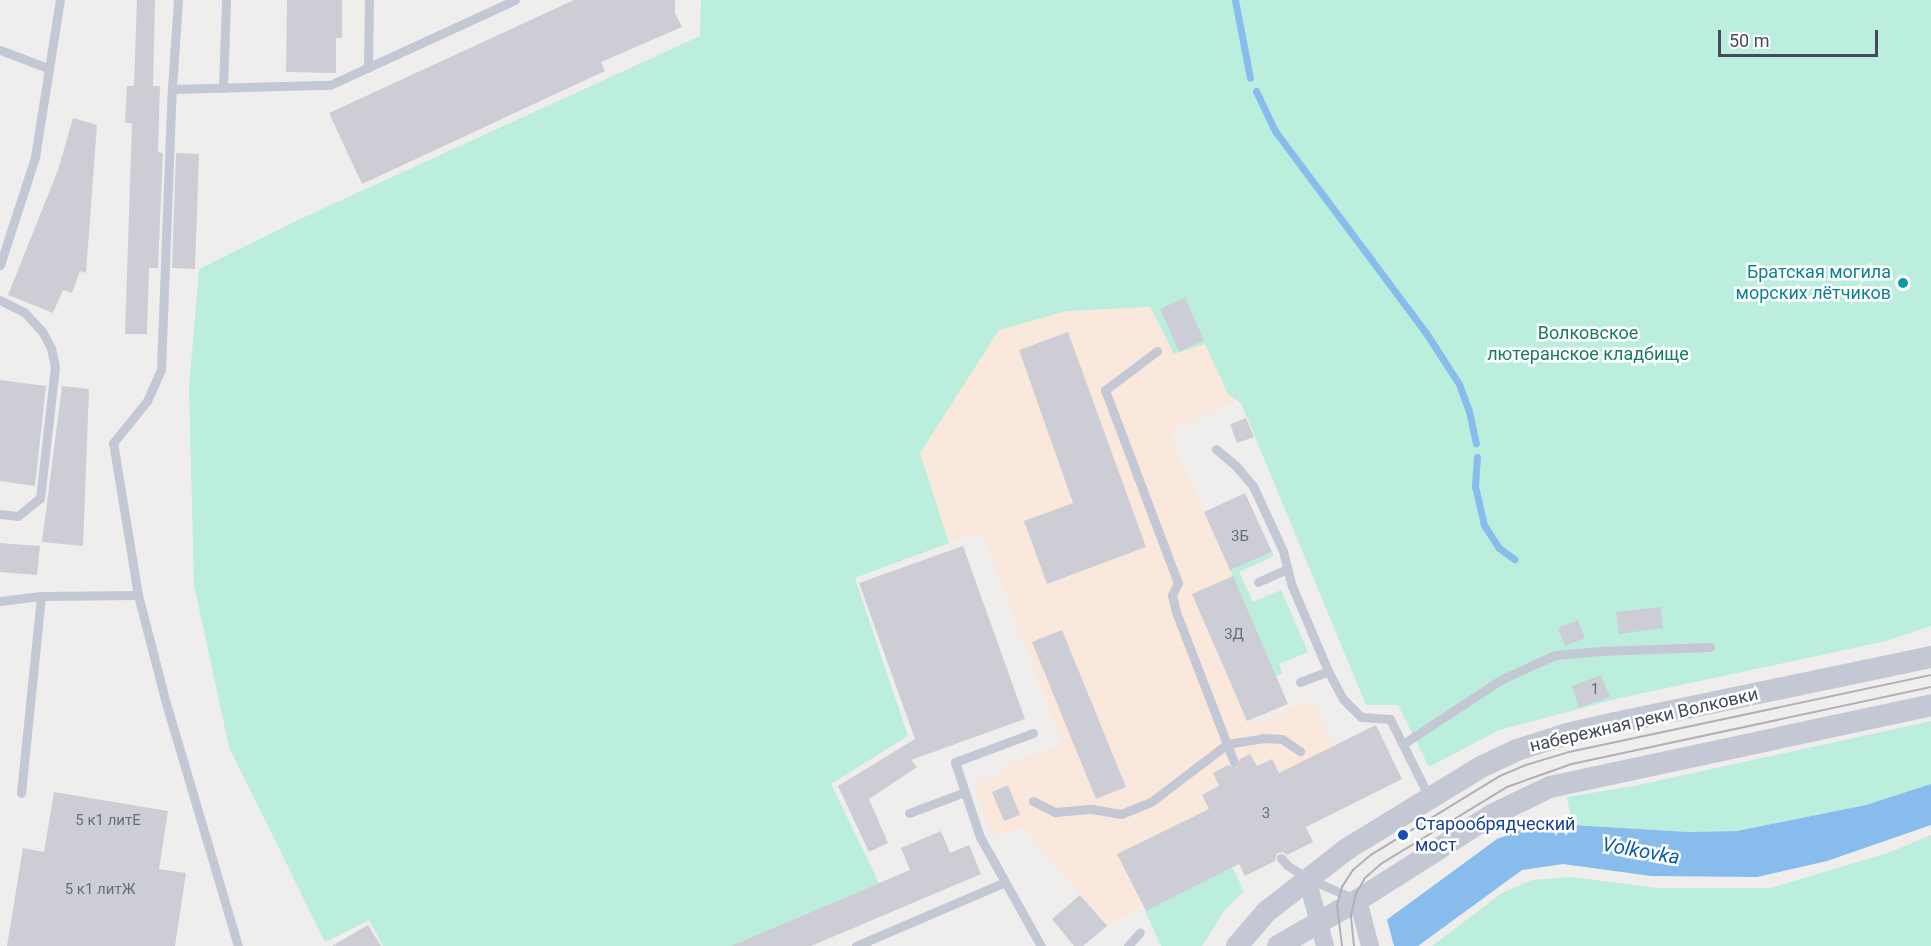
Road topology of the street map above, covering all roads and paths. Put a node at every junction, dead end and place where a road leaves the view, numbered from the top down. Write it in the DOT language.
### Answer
graph roads {
  1 [pos="60,0"];
  2 [pos="178,0"];
  3 [pos="226,0"];
  4 [pos="369,0"];
  5 [pos="515,0"];
  6 [pos="0,51"];
  7 [pos="48,68"];
  8 [pos="368,68"];
  9 [pos="223,88"];
  10 [pos="172,89"];
  11 [pos="0,265"];
  12 [pos="0,300"];
  13 [pos="1157,351"];
  14 [pos="1216,449"];
  15 [pos="0,514"];
  16 [pos="1287,569"];
  17 [pos="1257,582"];
  18 [pos="138,595"];
  19 [pos="41,596"];
  20 [pos="0,601"];
  21 [pos="1710,647"];
  22 [pos="1931,657"];
  23 [pos="1328,671"];
  24 [pos="1300,682"];
  25 [pos="1931,705"];
  26 [pos="1033,733"];
  27 [pos="1227,744"];
  28 [pos="1403,744"];
  29 [pos="1300,751"];
  30 [pos="1234,762"];
  31 [pos="966,792"];
  32 [pos="21,793"];
  33 [pos="1429,797"];
  34 [pos="1033,801"];
  35 [pos="909,813"];
  36 [pos="1281,858"];
  37 [pos="1307,878"];
  38 [pos="1005,882"];
  39 [pos="1358,900"];
  40 [pos="1318,920"];
  41 [pos="1140,932"];
  42 [pos="1368,938"];
  43 [pos="238,946"];
  44 [pos="856,946"];
  45 [pos="1041,946"];
  46 [pos="1128,946"];
  47 [pos="1237,946"];
  48 [pos="1278,946"];
  49 [pos="1325,946"];
  1 -- 7 [label="lane"];
  2 -- 10 [label="lane"];
  3 -- 9 [label="lane"];
  4 -- 8 [label="lane"];
  5 -- 8 [label="lane"];
  6 -- 7 [label="lane"];
  7 -- 11 [label="lane"];
  8 -- 9 [label="lane"];
  9 -- 10 [label="lane"];
  10 -- 18 [label="lane"];
  12 -- 15 [label="lane"];
  13 -- 27 [label="lane"];
  14 -- 16 [label="lane"];
  16 -- 17 [label="lane"];
  16 -- 23 [label="lane"];
  18 -- 19 [label="lane"];
  18 -- 43 [label="lane"];
  19 -- 20 [label="lane"];
  19 -- 32 [label="lane"];
  21 -- 28 [label="lane"];
  22 -- 33 [label="street, набережная реки Волковки"];
  23 -- 24 [label="lane"];
  23 -- 28 [label="lane"];
  25 -- 39 [label="street"];
  26 -- 31 [label="lane"];
  27 -- 29 [label="lane"];
  27 -- 30 [label="lane"];
  27 -- 34 [label="lane"];
  28 -- 33 [label="lane"];
  31 -- 35 [label="lane"];
  31 -- 38 [label="lane"];
  33 -- 37 [label="street, набережная реки Волковки"];
  36 -- 37 [label="lane"];
  37 -- 39 [label="lane"];
  37 -- 40 [label="street"];
  37 -- 47 [label="street, набережная реки Волковки"];
  38 -- 44 [label="lane"];
  38 -- 45 [label="lane"];
  39 -- 40 [label="street"];
  39 -- 42 [label="street"];
  40 -- 48 [label="street"];
  40 -- 49 [label="street"];
  41 -- 46 [label="lane"];
}
